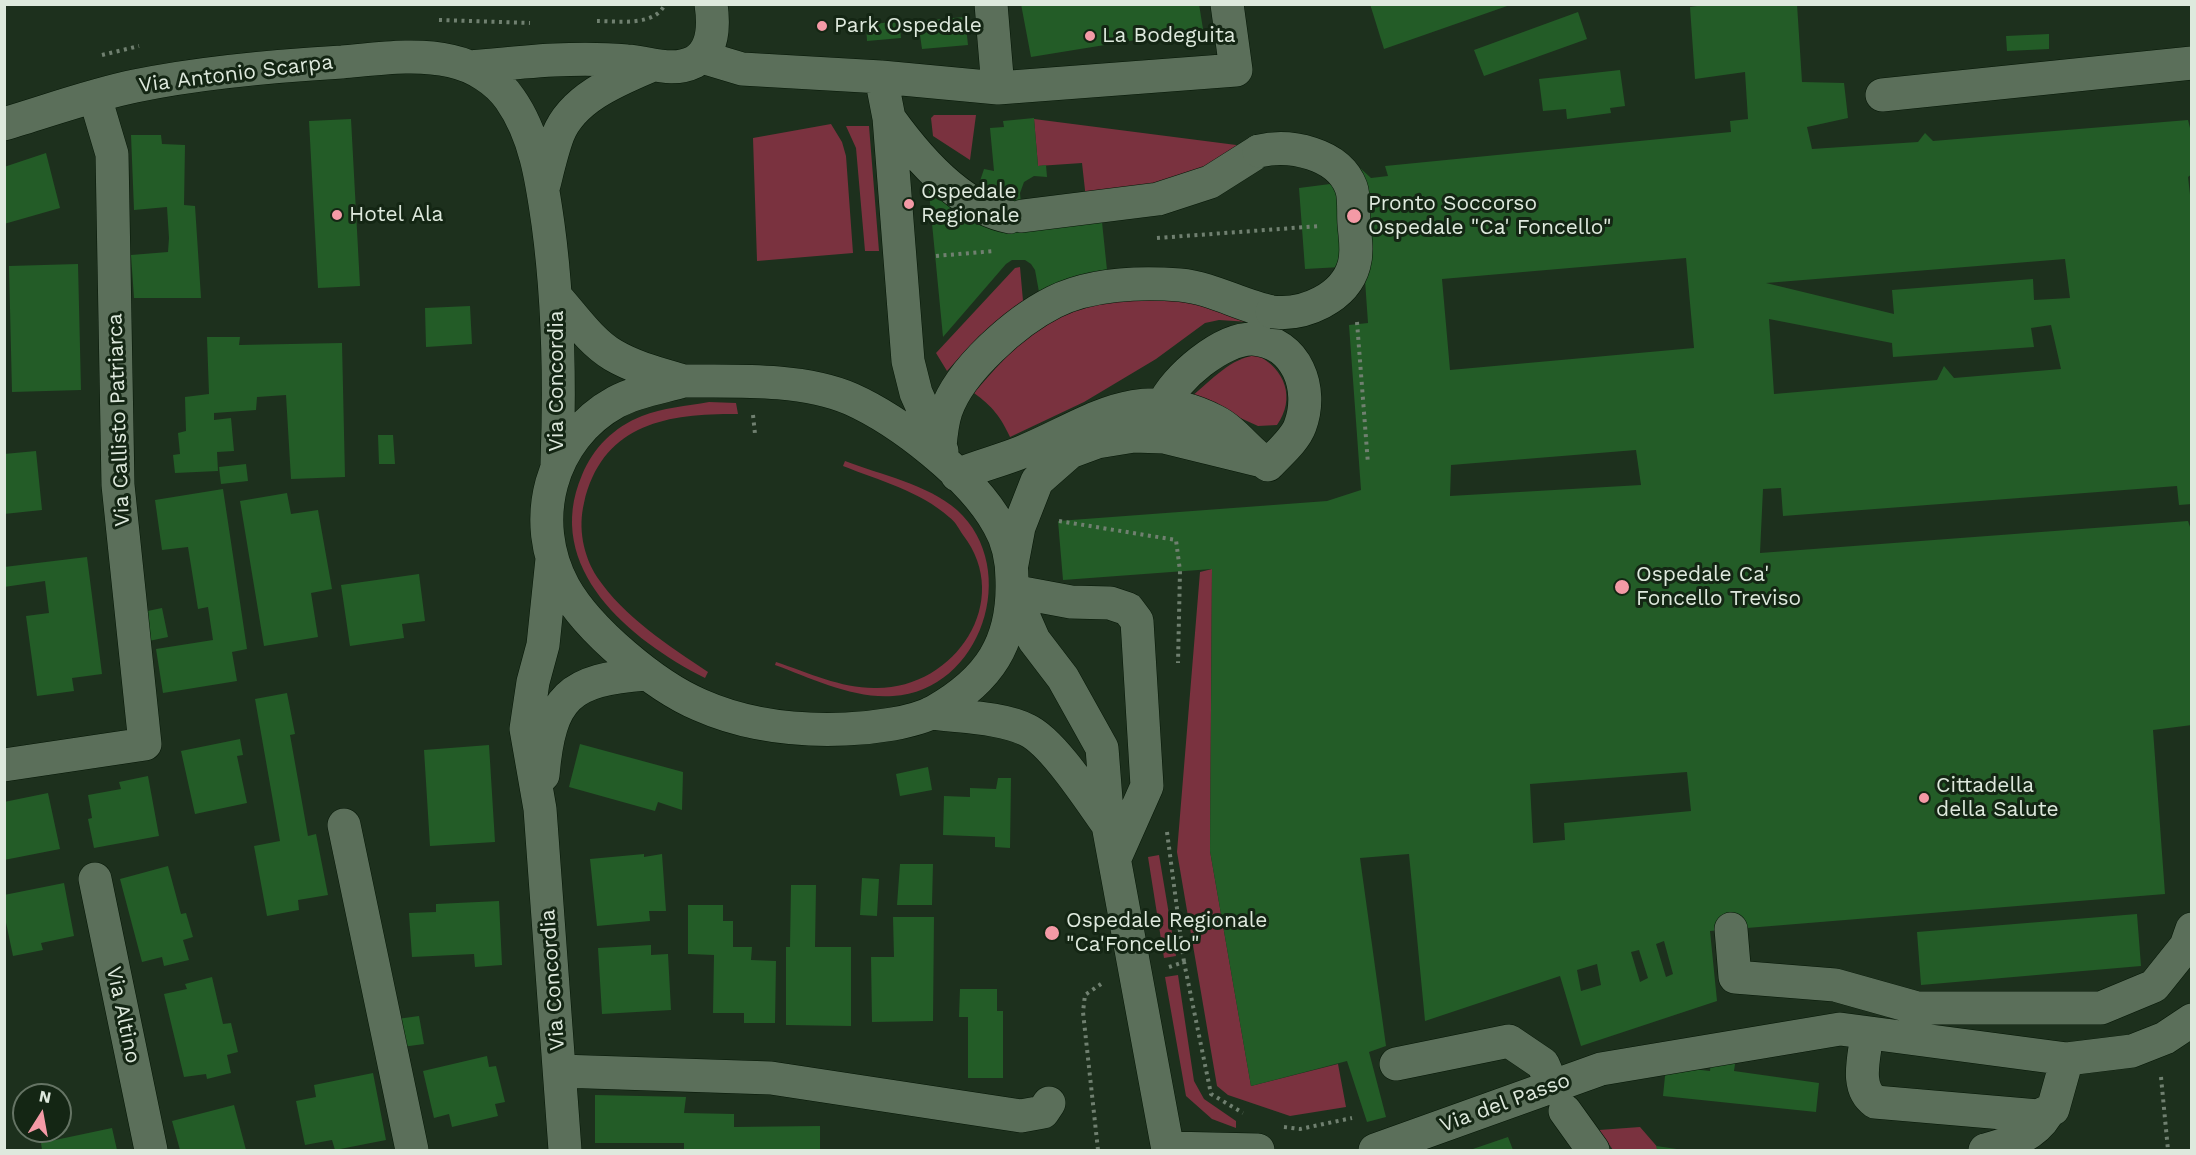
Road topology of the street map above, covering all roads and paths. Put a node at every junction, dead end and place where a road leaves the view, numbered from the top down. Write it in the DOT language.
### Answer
graph roads {
  1 [pos="711,4"];
  2 [pos="991,4"];
  3 [pos="1227,4"];
  4 [pos="704,52"];
  5 [pos="533,61"];
  6 [pos="2192,63"];
  7 [pos="651,66"];
  8 [pos="471,67"];
  9 [pos="881,76"];
  10 [pos="998,88"];
  11 [pos="1882,95"];
  12 [pos="95,97"];
  13 [pos="509,98"];
  14 [pos="889,117"];
  15 [pos="4,124"];
  16 [pos="543,189"];
  17 [pos="1253,231"];
  18 [pos="1153,238"];
  19 [pos="557,297"];
  20 [pos="684,381"];
  21 [pos="1163,405"];
  22 [pos="940,447"];
  23 [pos="1260,460"];
  24 [pos="557,464"];
  25 [pos="957,475"];
  26 [pos="552,555"];
  27 [pos="1012,579"];
  28 [pos="646,674"];
  29 [pos="931,713"];
  30 [pos="4,765"];
  31 [pos="540,809"];
  32 [pos="344,825"];
  33 [pos="1108,825"];
  34 [pos="1115,858"];
  35 [pos="95,879"];
  36 [pos="1731,929"];
  37 [pos="2192,929"];
  38 [pos="2192,1020"];
  39 [pos="1867,1033"];
  40 [pos="2157,1040"];
  41 [pos="2067,1059"];
  42 [pos="1396,1064"];
  43 [pos="560,1071"];
  44 [pos="1546,1071"];
  45 [pos="1049,1103"];
  46 [pos="1565,1111"];
  47 [pos="2047,1114"];
  48 [pos="1168,1149"];
  49 [pos="151,1150"];
  50 [pos="412,1150"];
  51 [pos="564,1150"];
  52 [pos="1258,1150"];
  53 [pos="1375,1150"];
  54 [pos="1593,1150"];
  55 [pos="1985,1150"];
  56 [pos="2168,1150"];
  1 -- 4 [label="street"];
  2 -- 10 [label="street"];
  3 -- 10 [label="street"];
  4 -- 7 [label="street"];
  4 -- 9 [label="street"];
  5 -- 7 [label="street"];
  5 -- 8 [label="street"];
  5 -- 13 [label="street"];
  6 -- 11 [label="street"];
  7 -- 16 [label="street"];
  8 -- 12 [label="street, Via Antonio Scarpa"];
  8 -- 13 [label="street, Via Concordia"];
  9 -- 10 [label="street"];
  9 -- 14 [label="street"];
  12 -- 15 [label="street, Via Antonio Scarpa"];
  12 -- 30 [label="street, Via Callisto Patriarca"];
  13 -- 16 [label="street, Via Concordia"];
  14 -- 22 [label="street"];
  14 -- 22 [label="street, bridge"];
  16 -- 19 [label="street, Via Concordia"];
  17 -- 18 [label="path"];
  19 -- 20 [label="street, Via Concordia"];
  19 -- 24 [label="street, Via Concordia"];
  20 -- 24 [label="street"];
  20 -- 25 [label="street"];
  21 -- 23 [label="street"];
  21 -- 23 [label="street"];
  21 -- 25 [label="street"];
  22 -- 25 [label="street"];
  23 -- 27 [label="street"];
  24 -- 26 [label="street"];
  25 -- 27 [label="street"];
  26 -- 28 [label="street"];
  26 -- 31 [label="street, Via Concordia"];
  27 -- 29 [label="street"];
  27 -- 33 [label="street"];
  27 -- 34 [label="street"];
  28 -- 29 [label="street"];
  28 -- 31 [label="street, Via Concordia"];
  29 -- 33 [label="street"];
  31 -- 43 [label="street, Via Concordia"];
  32 -- 50 [label="street"];
  33 -- 34 [label="street"];
  34 -- 48 [label="street"];
  35 -- 49 [label="street, Via Altino"];
  36 -- 37 [label="street"];
  38 -- 40 [label="street, Via del Passo"];
  39 -- 41 [label="street, Via del Passo"];
  39 -- 47 [label="street"];
  39 -- 53 [label="street, Via del Passo"];
  40 -- 41 [label="street, Via del Passo"];
  40 -- 56 [label="path"];
  41 -- 47 [label="street"];
  42 -- 44 [label="street"];
  43 -- 45 [label="street"];
  43 -- 51 [label="street, Via Concordia"];
  46 -- 54 [label="street"];
  47 -- 55 [label="street"];
  48 -- 52 [label="street"];
}
